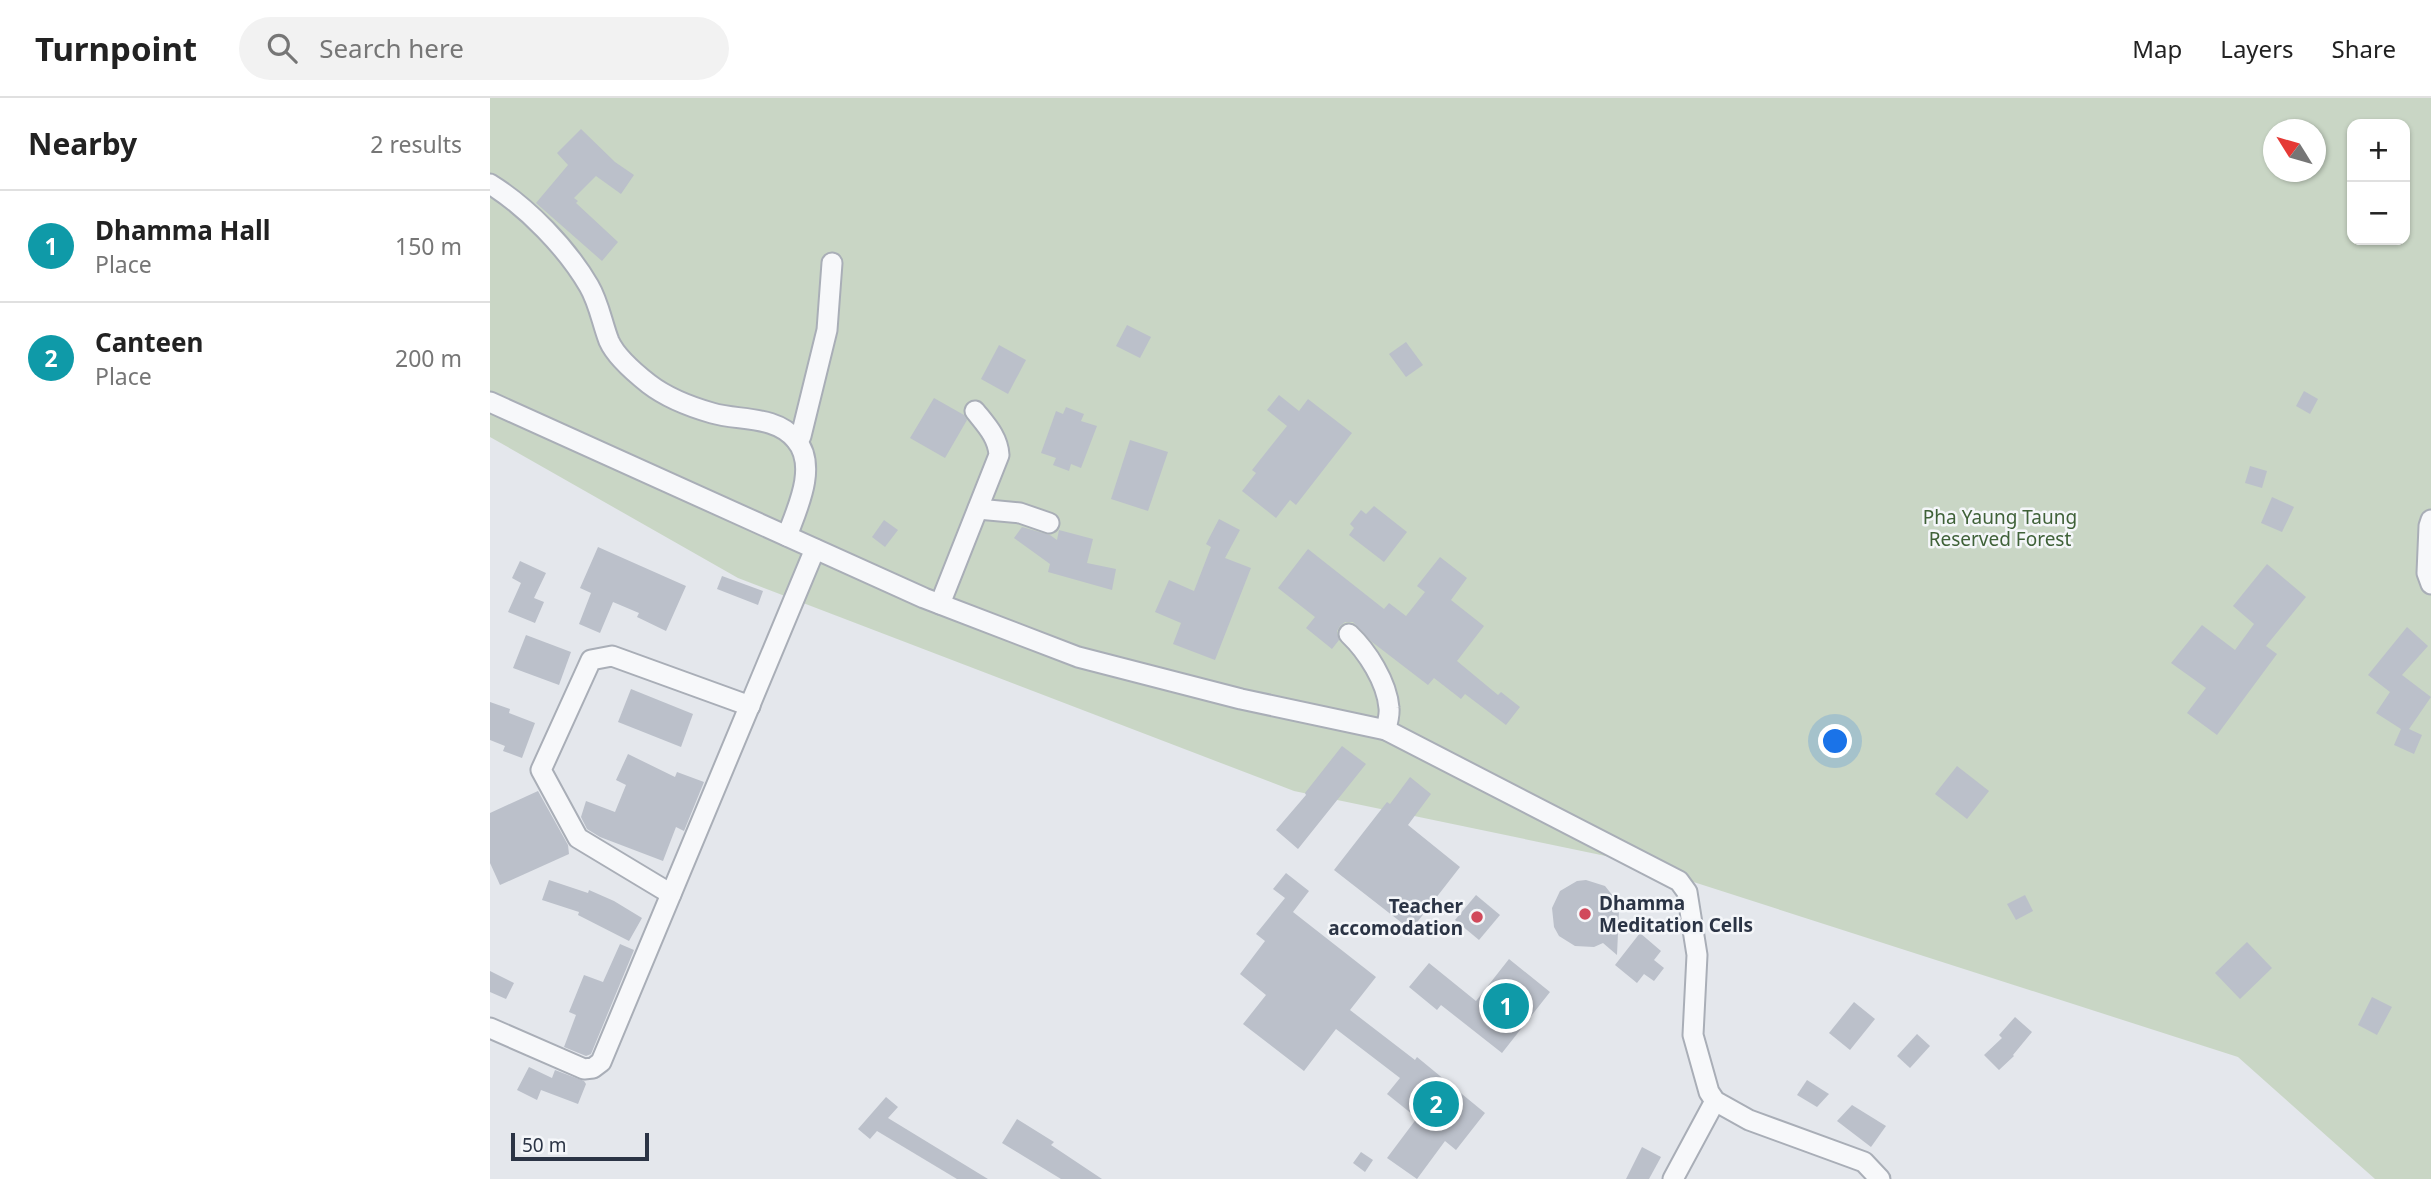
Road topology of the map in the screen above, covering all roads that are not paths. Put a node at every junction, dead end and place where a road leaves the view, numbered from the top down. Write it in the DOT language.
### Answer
graph roads {
  1 [pos="490,184"];
  2 [pos="832,263"];
  3 [pos="490,402"];
  4 [pos="975,411"];
  5 [pos="797,441"];
  6 [pos="978,509"];
  7 [pos="2431,520"];
  8 [pos="1049,523"];
  9 [pos="787,536"];
  10 [pos="815,549"];
  11 [pos="2431,584"];
  12 [pos="940,604"];
  13 [pos="1349,634"];
  14 [pos="750,706"];
  15 [pos="1386,730"];
  16 [pos="671,894"];
  17 [pos="490,1028"];
  18 [pos="1715,1101"];
  19 [pos="1672,1179"];
  20 [pos="1880,1179"];
  1 -- 5 [label="street"];
  2 -- 5 [label="street"];
  3 -- 9 [label="street"];
  4 -- 6 [label="street"];
  5 -- 9 [label="street"];
  6 -- 8 [label="street"];
  6 -- 12 [label="street"];
  7 -- 11 [label="street"];
  9 -- 10 [label="street"];
  10 -- 12 [label="street"];
  10 -- 14 [label="street"];
  12 -- 15 [label="street"];
  13 -- 15 [label="street"];
  14 -- 16 [label="street"];
  14 -- 16 [label="street"];
  15 -- 18 [label="street"];
  16 -- 17 [label="street"];
  18 -- 19 [label="street"];
  18 -- 20 [label="street"];
}
